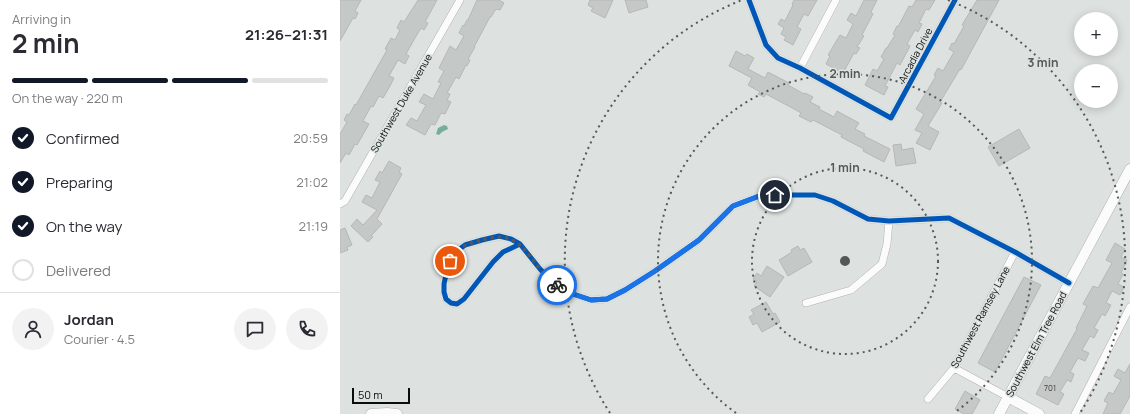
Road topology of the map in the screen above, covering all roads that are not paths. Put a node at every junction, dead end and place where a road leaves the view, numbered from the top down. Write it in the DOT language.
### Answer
graph roads {
  1 [pos="460,0"];
  2 [pos="749,0"];
  3 [pos="836,0"];
  4 [pos="955,0"];
  5 [pos="800,68"];
  6 [pos="1130,169"];
  7 [pos="340,204"];
  8 [pos="889,221"];
  9 [pos="520,244"];
  10 [pos="1015,252"];
  11 [pos="1069,282"];
  12 [pos="806,303"];
  13 [pos="1130,307"];
  14 [pos="954,368"];
  15 [pos="1008,397"];
  16 [pos="928,399"];
  17 [pos="370,414"];
  18 [pos="397,414"];
  19 [pos="999,414"];
  20 [pos="1039,414"];
  21 [pos="1075,414"];
  1 -- 7 [label="street, Southwest Duke Avenue"];
  2 -- 5 [label="street"];
  3 -- 5 [label="street"];
  4 -- 5 [label="street, Arcadia Drive"];
  6 -- 11 [label="street, Southwest Elm Tree Road"];
  8 -- 9 [label="street"];
  8 -- 10 [label="street"];
  8 -- 12 [label="street"];
  9 -- 9 [label="street"];
  10 -- 11 [label="street"];
  10 -- 14 [label="street, Southwest Ramsey Lane"];
  11 -- 15 [label="street, Southwest Elm Tree Road"];
  13 -- 21 [label="street"];
  14 -- 15 [label="street"];
  14 -- 16 [label="street, Southwest Ramsey Lane"];
  15 -- 19 [label="street, Southwest Elm Tree Road"];
  15 -- 20 [label="street"];
  17 -- 18 [label="street"];
}
